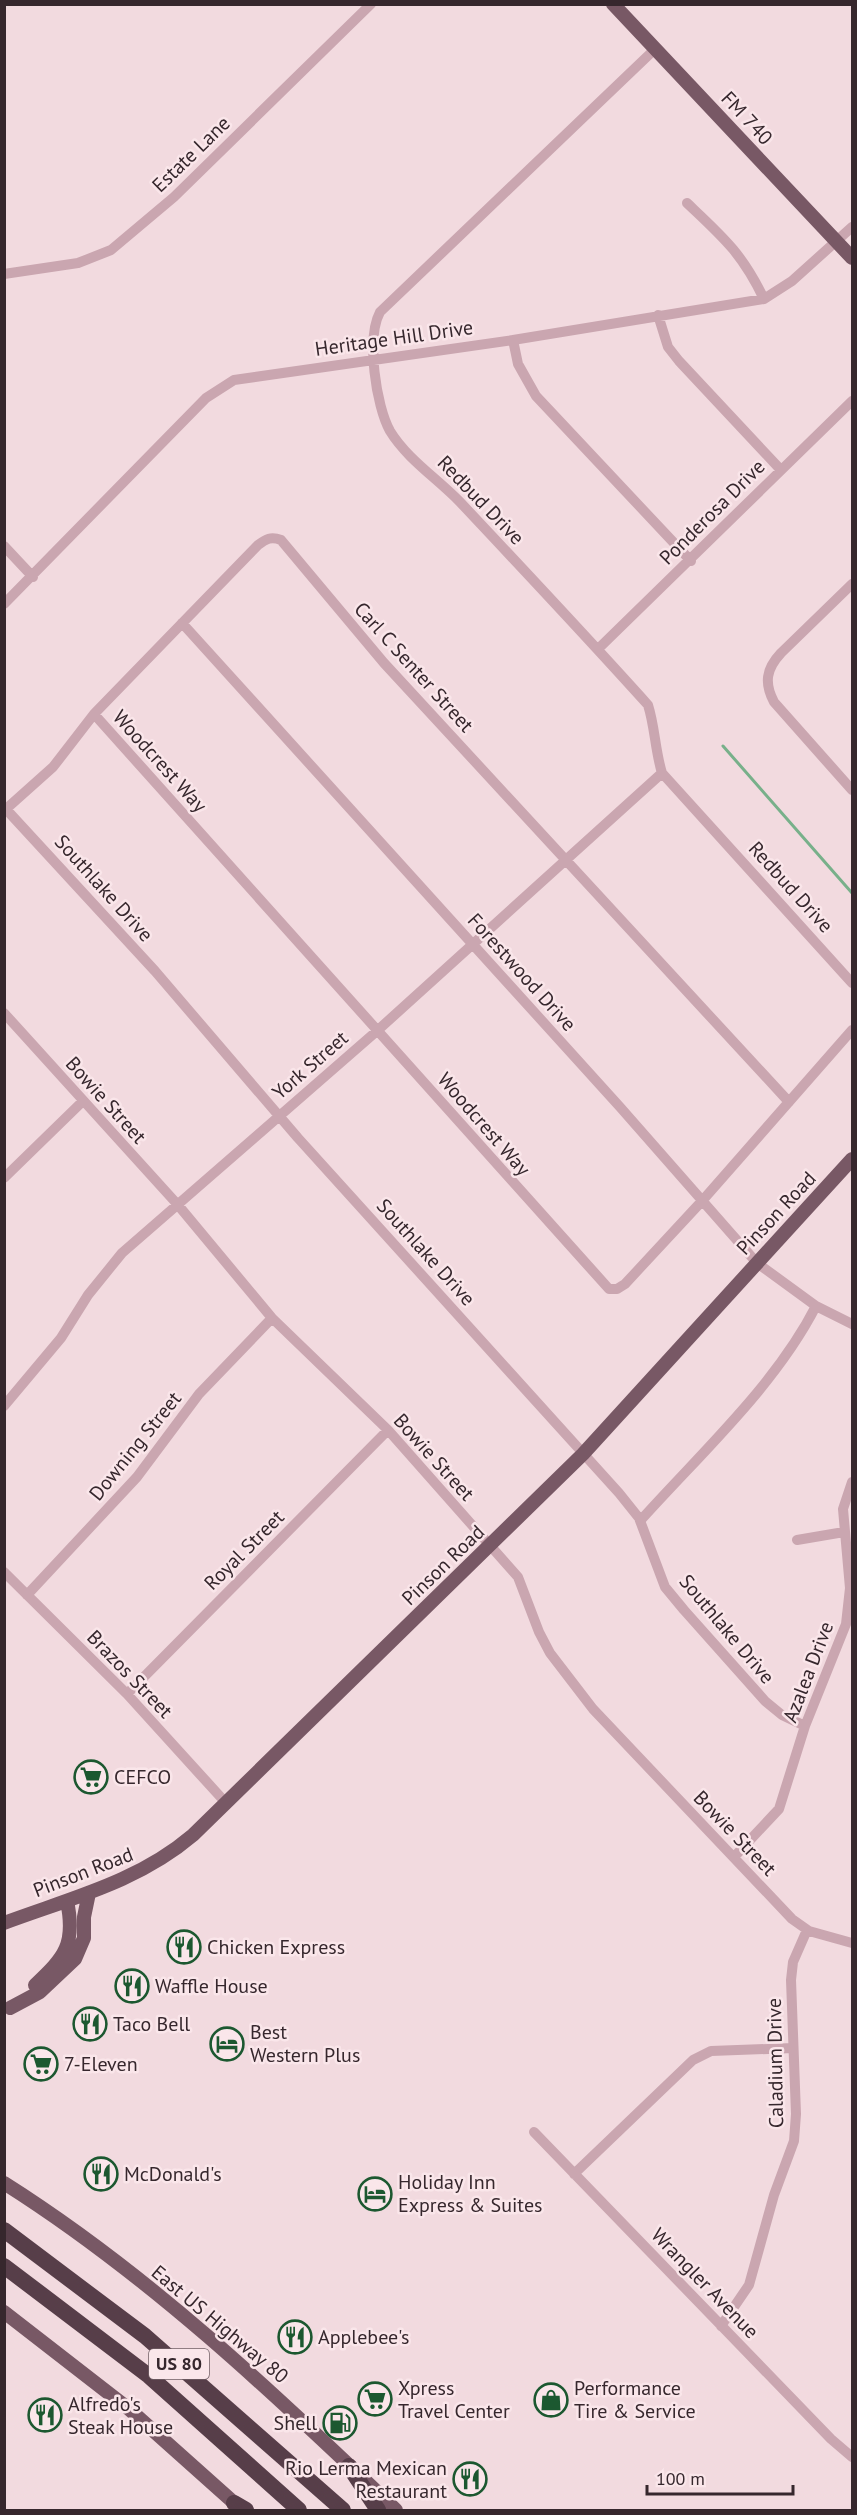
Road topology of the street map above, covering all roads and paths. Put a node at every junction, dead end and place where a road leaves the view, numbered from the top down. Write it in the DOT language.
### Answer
graph roads {
  1 [pos="371,4"];
  2 [pos="613,4"];
  3 [pos="655,49"];
  4 [pos="687,203"];
  5 [pos="852,228"];
  6 [pos="838,242"];
  7 [pos="852,258"];
  8 [pos="4,274"];
  9 [pos="764,298"];
  10 [pos="658,315"];
  11 [pos="513,340"];
  12 [pos="374,359"];
  13 [pos="852,401"];
  14 [pos="780,469"];
  15 [pos="4,546"];
  16 [pos="691,561"];
  17 [pos="33,577"];
  18 [pos="852,584"];
  19 [pos="4,604"];
  20 [pos="182,622"];
  21 [pos="598,650"];
  22 [pos="94,714"];
  23 [pos="662,773"];
  24 [pos="852,790"];
  25 [pos="5,808"];
  26 [pos="567,860"];
  27 [pos="471,944"];
  28 [pos="852,983"];
  29 [pos="4,1013"];
  30 [pos="378,1030"];
  31 [pos="852,1030"];
  32 [pos="83,1101"];
  33 [pos="789,1102"];
  34 [pos="280,1115"];
  35 [pos="852,1159"];
  36 [pos="4,1178"];
  37 [pos="702,1201"];
  38 [pos="178,1205"];
  39 [pos="757,1263"];
  40 [pos="816,1306"];
  41 [pos="272,1318"];
  42 [pos="852,1324"];
  43 [pos="4,1406"];
  44 [pos="388,1430"];
  45 [pos="583,1454"];
  46 [pos="852,1482"];
  47 [pos="640,1521"];
  48 [pos="844,1532"];
  49 [pos="797,1539"];
  50 [pos="490,1548"];
  51 [pos="4,1572"];
  52 [pos="27,1595"];
  53 [pos="127,1694"];
  54 [pos="805,1726"];
  55 [pos="226,1803"];
  56 [pos="735,1856"];
  57 [pos="90,1893"];
  58 [pos="67,1902"];
  59 [pos="4,1923"];
  60 [pos="807,1930"];
  61 [pos="852,1943"];
  62 [pos="7,2010"];
  63 [pos="793,2048"];
  64 [pos="534,2132"];
  65 [pos="574,2174"];
  66 [pos="4,2183"];
  67 [pos="4,2230"];
  68 [pos="4,2266"];
  69 [pos="4,2312"];
  70 [pos="721,2326"];
  71 [pos="852,2457"];
  72 [pos="349,2466"];
  73 [pos="241,2508"];
  74 [pos="299,2511"];
  75 [pos="343,2511"];
  76 [pos="378,2511"];
  77 [pos="396,2511"];
  1 -- 8 [label="street, Estate Lane"];
  2 -- 3 [label="main road, FM 740 / FM 740"];
  3 -- 6 [label="main road, FM 740 / FM 740"];
  3 -- 12 [label="street, Redbud Drive"];
  4 -- 9 [label="street"];
  5 -- 6 [label="street, Heritage Hill Drive"];
  6 -- 7 [label="main road, FM 740 / FM 740"];
  6 -- 9 [label="street, Heritage Hill Drive"];
  9 -- 10 [label="street, Heritage Hill Drive"];
  10 -- 11 [label="street, Heritage Hill Drive"];
  10 -- 14 [label="street"];
  11 -- 12 [label="street, Heritage Hill Drive"];
  11 -- 16 [label="street"];
  12 -- 17 [label="street, Heritage Hill Drive"];
  12 -- 21 [label="street, Redbud Drive"];
  13 -- 14 [label="street, Ponderosa Drive"];
  14 -- 16 [label="street, Ponderosa Drive"];
  15 -- 17 [label="street"];
  16 -- 21 [label="street, Ponderosa Drive"];
  17 -- 19 [label="street, Heritage Hill Drive"];
  18 -- 24 [label="street"];
  20 -- 22 [label="street, Carl C Senter Street"];
  20 -- 26 [label="street, Carl C Senter Street"];
  20 -- 27 [label="street, Forestwood Drive"];
  21 -- 23 [label="street, Redbud Drive"];
  22 -- 25 [label="street, Carl C Senter Street"];
  22 -- 30 [label="street, Woodcrest Way"];
  23 -- 26 [label="street, York Street"];
  23 -- 28 [label="street, Redbud Drive"];
  25 -- 34 [label="street, Southlake Drive"];
  26 -- 27 [label="street, York Street"];
  26 -- 33 [label="street, Carl C Senter Street"];
  27 -- 30 [label="street, York Street"];
  27 -- 37 [label="street, Forestwood Drive"];
  29 -- 32 [label="street, Bowie Street"];
  30 -- 34 [label="street, York Street"];
  30 -- 37 [label="street, Woodcrest Way"];
  31 -- 33 [label="street, Woodcrest Way"];
  32 -- 36 [label="street"];
  32 -- 38 [label="street, Bowie Street"];
  33 -- 37 [label="street, Woodcrest Way"];
  34 -- 38 [label="street, York Street"];
  34 -- 45 [label="street, Southlake Drive"];
  35 -- 39 [label="main road, Pinson Road"];
  37 -- 39 [label="street, Forestwood Drive"];
  38 -- 41 [label="street, Bowie Street"];
  38 -- 43 [label="street, York Street"];
  39 -- 40 [label="street, Forestwood Drive"];
  39 -- 45 [label="main road, Pinson Road"];
  40 -- 42 [label="street, Forestwood Drive"];
  40 -- 47 [label="street"];
  41 -- 44 [label="street, Bowie Street"];
  41 -- 52 [label="street, Downing Street"];
  44 -- 50 [label="street, Bowie Street"];
  44 -- 53 [label="street, Royal Street"];
  45 -- 47 [label="street, Southlake Drive"];
  45 -- 50 [label="main road, Pinson Road"];
  46 -- 48 [label="street, Azalea Drive"];
  47 -- 54 [label="street, Southlake Drive"];
  48 -- 49 [label="street"];
  48 -- 54 [label="street, Azalea Drive"];
  50 -- 55 [label="main road, Pinson Road"];
  50 -- 56 [label="street, Bowie Street"];
  51 -- 52 [label="street, Brazos Street"];
  52 -- 53 [label="street, Brazos Street"];
  53 -- 55 [label="street, Brazos Street"];
  54 -- 56 [label="street, Azalea Drive"];
  55 -- 57 [label="main road, Pinson Road"];
  56 -- 60 [label="street, Bowie Street"];
  57 -- 58 [label="main road, Pinson Road"];
  57 -- 62 [label="main road"];
  58 -- 59 [label="main road, Pinson Road"];
  58 -- 62 [label="main road"];
  60 -- 61 [label="street, Bowie Street"];
  60 -- 63 [label="street, Caladium Drive"];
  63 -- 65 [label="street"];
  63 -- 70 [label="street, Caladium Drive"];
  64 -- 65 [label="street, Wrangler Avenue"];
  65 -- 70 [label="street, Wrangler Avenue"];
  66 -- 72 [label="main road, East US Highway 80"];
  67 -- 75 [label="highway, US 80"];
  68 -- 74 [label="highway, US 80"];
  69 -- 73 [label="main road"];
  70 -- 71 [label="street, Wrangler Avenue"];
  72 -- 76 [label="highway"];
  72 -- 77 [label="main road, East US Highway 80"];
}
